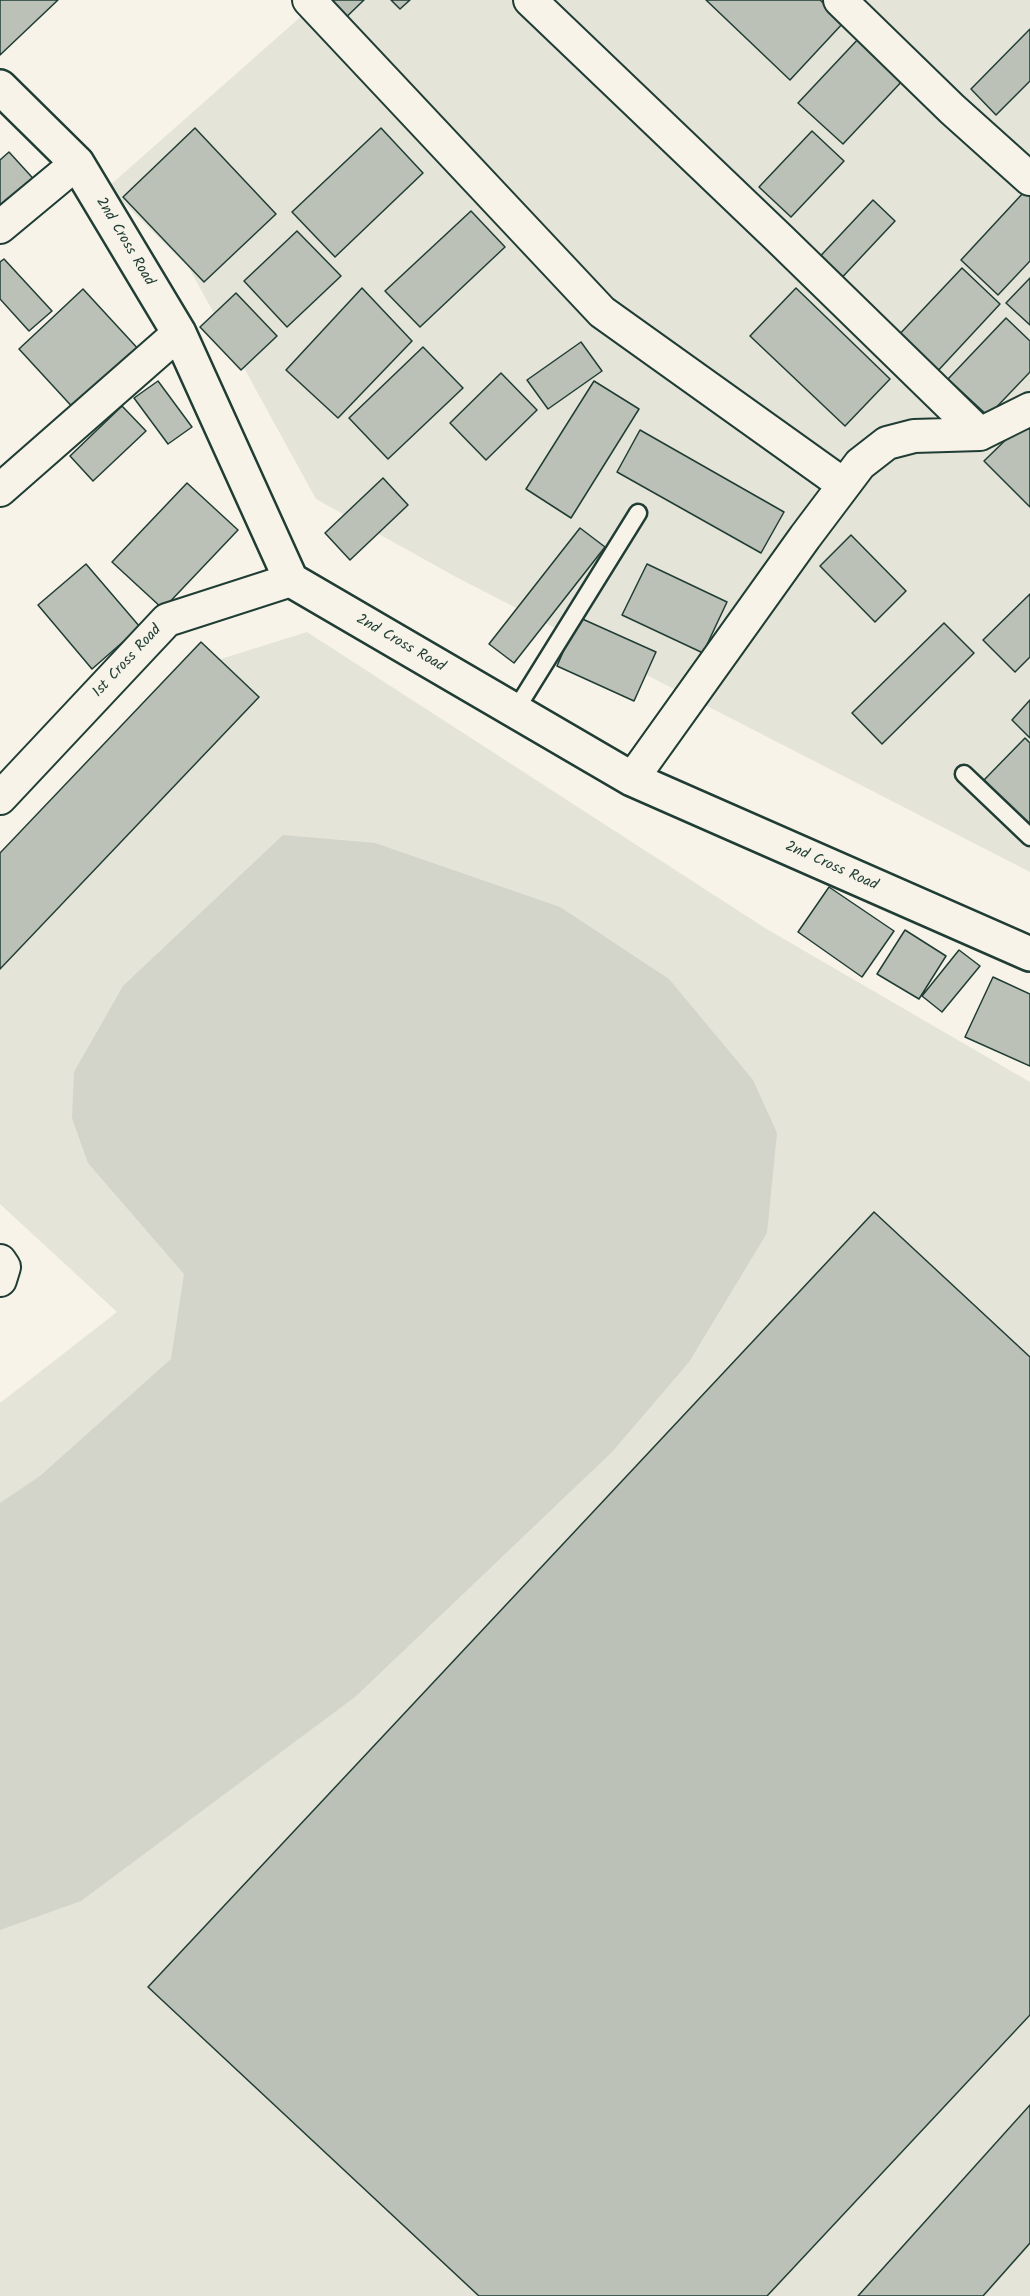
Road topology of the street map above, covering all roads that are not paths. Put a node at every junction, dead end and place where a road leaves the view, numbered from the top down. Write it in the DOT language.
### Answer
graph roads {
  1 [pos="309,0"];
  2 [pos="530,0"];
  3 [pos="840,0"];
  4 [pos="0,87"];
  5 [pos="77,163"];
  6 [pos="1030,179"];
  7 [pos="0,227"];
  8 [pos="179,333"];
  9 [pos="1030,409"];
  10 [pos="980,434"];
  11 [pos="844,485"];
  12 [pos="0,490"];
  13 [pos="638,513"];
  14 [pos="291,580"];
  15 [pos="515,711"];
  16 [pos="964,774"];
  17 [pos="632,779"];
  18 [pos="0,798"];
  19 [pos="1030,837"];
  20 [pos="1030,954"];
  21 [pos="0,1261"];
  22 [pos="0,1280"];
  1 -- 11 [label="street"];
  2 -- 10 [label="street"];
  3 -- 6 [label="street"];
  4 -- 5 [label="street, 2nd Cross Road"];
  5 -- 7 [label="street"];
  5 -- 8 [label="street, 2nd Cross Road"];
  8 -- 12 [label="street"];
  8 -- 14 [label="street, 2nd Cross Road"];
  9 -- 10 [label="street"];
  10 -- 11 [label="street"];
  11 -- 17 [label="street"];
  13 -- 15 [label="lane"];
  14 -- 15 [label="street, 2nd Cross Road"];
  14 -- 18 [label="street, 1st Cross Road"];
  15 -- 17 [label="street, 2nd Cross Road"];
  16 -- 19 [label="lane"];
  17 -- 20 [label="street, 2nd Cross Road"];
  21 -- 22 [label="street"];
}
